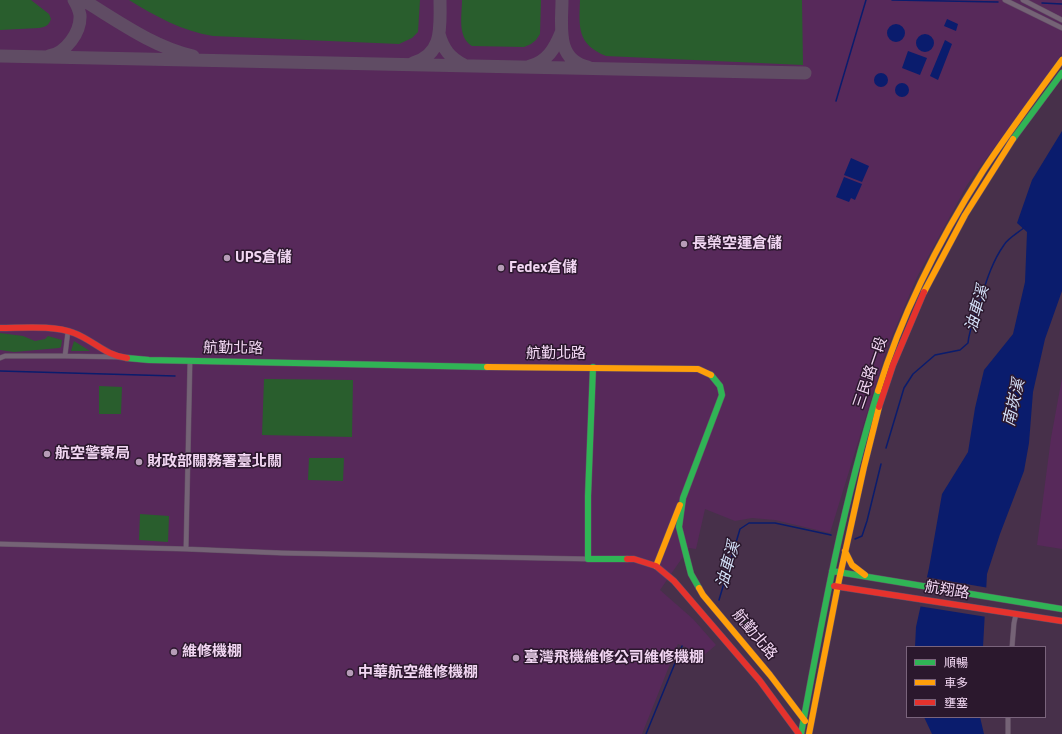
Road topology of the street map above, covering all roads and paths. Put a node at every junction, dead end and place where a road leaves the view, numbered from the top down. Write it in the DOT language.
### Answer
graph roads {
  1 [pos="1005,0"];
  2 [pos="1023,0"];
  3 [pos="1062,20"];
  4 [pos="1062,28"];
  5 [pos="1062,60"];
  6 [pos="1062,73"];
  7 [pos="0,328"];
  8 [pos="68,331"];
  9 [pos="65,356"];
  10 [pos="120,357"];
  11 [pos="0,358"];
  12 [pos="190,361"];
  13 [pos="593,367"];
  14 [pos="683,498"];
  15 [pos="0,544"];
  16 [pos="186,549"];
  17 [pos="845,551"];
  18 [pos="588,559"];
  19 [pos="656,566"];
  20 [pos="832,571"];
  21 [pos="841,573"];
  22 [pos="872,578"];
  23 [pos="829,585"];
  24 [pos="838,587"];
  25 [pos="1062,609"];
  26 [pos="1013,614"];
  27 [pos="1062,621"];
  28 [pos="1012,646"];
  29 [pos="1008,718"];
  30 [pos="804,719"];
  31 [pos="810,731"];
  32 [pos="800,734"];
  33 [pos="1008,734"];
  1 -- 4 [label="street"];
  2 -- 3 [label="street"];
  5 -- 20 [label="street, 三民路一段"];
  6 -- 17 [label="street, 三民路一段"];
  7 -- 8 [label="street, 航勤北路"];
  8 -- 9 [label="street"];
  8 -- 10 [label="street, 航勤北路"];
  9 -- 10 [label="street"];
  9 -- 11 [label="street"];
  10 -- 12 [label="street, 航勤北路"];
  12 -- 13 [label="street, 航勤北路"];
  12 -- 16 [label="street"];
  13 -- 14 [label="street, 航勤北路"];
  13 -- 18 [label="street"];
  14 -- 19 [label="street"];
  14 -- 30 [label="street, 航勤北路"];
  15 -- 16 [label="street"];
  16 -- 18 [label="street"];
  17 -- 21 [label="street, 三民路一段"];
  17 -- 22 [label="street"];
  18 -- 19 [label="street"];
  19 -- 32 [label="street"];
  20 -- 21 [label="street, 航翔路"];
  20 -- 23 [label="street, 三民路一段"];
  21 -- 22 [label="street, 航翔路"];
  21 -- 24 [label="street, 三民路一段"];
  22 -- 25 [label="street, 航翔路"];
  23 -- 24 [label="street, 航翔路"];
  23 -- 30 [label="street, 三民路一段"];
  24 -- 26 [label="street, 航翔路"];
  24 -- 31 [label="street, 三民路一段"];
  26 -- 27 [label="street, 航翔路"];
  26 -- 28 [label="street"];
  29 -- 33 [label="street"];
  30 -- 31 [label="street, 航勤北路"];
  30 -- 32 [label="street, 三民路一段"];
}
